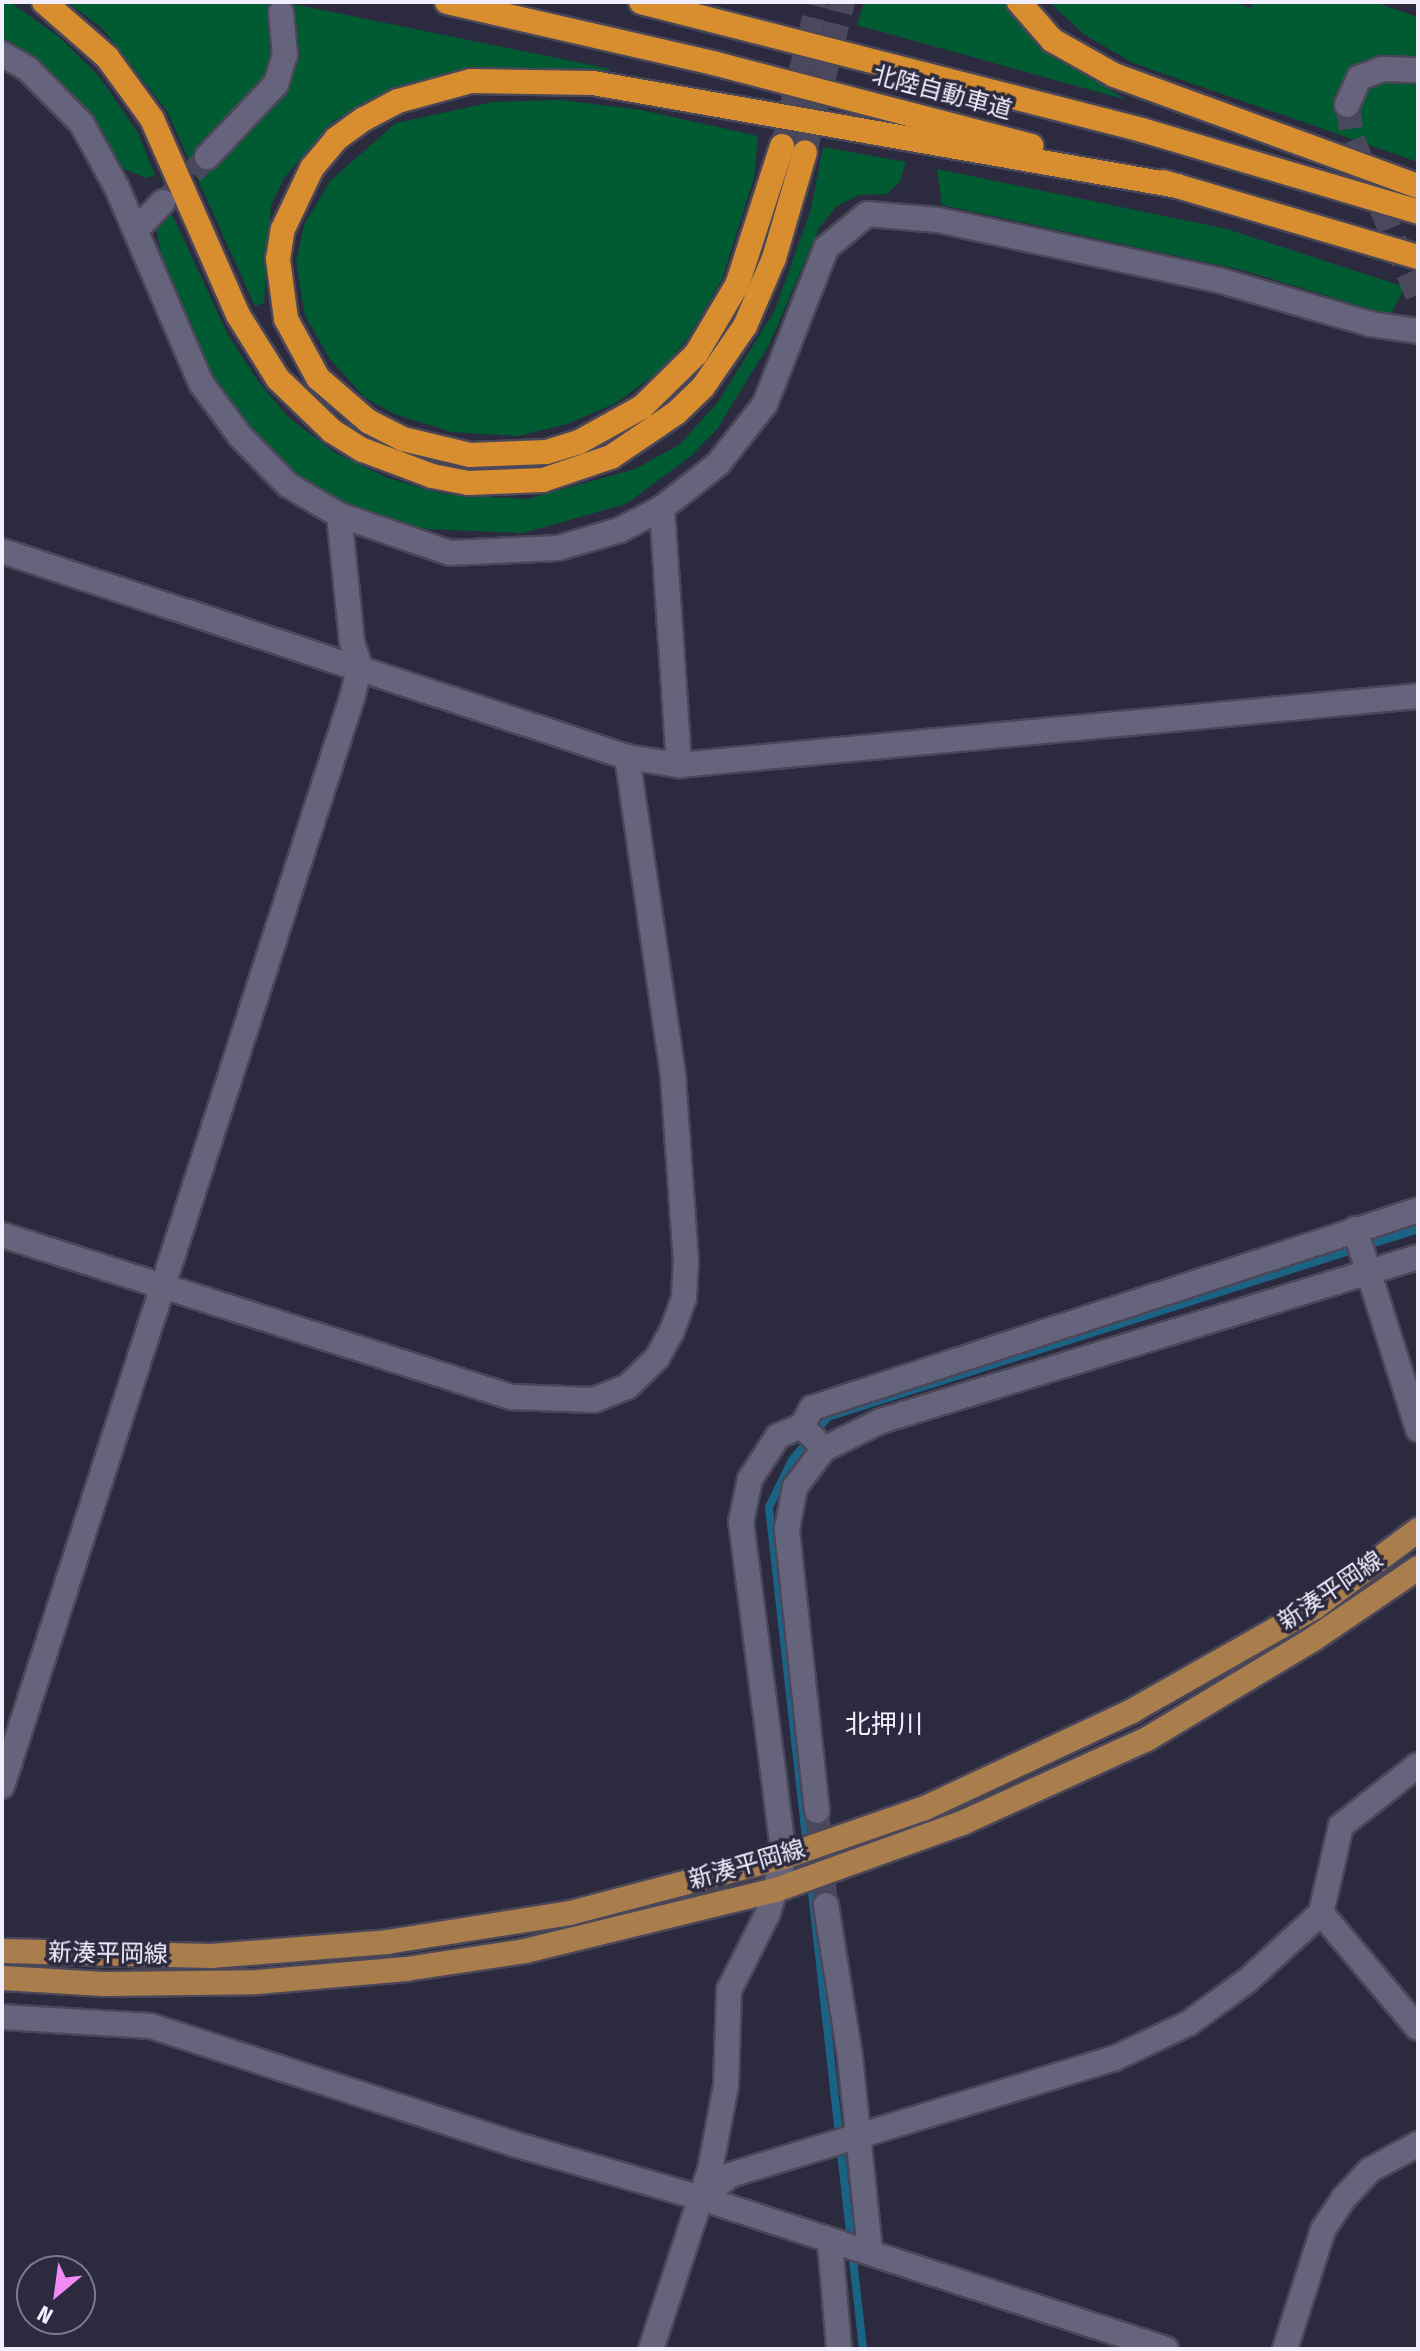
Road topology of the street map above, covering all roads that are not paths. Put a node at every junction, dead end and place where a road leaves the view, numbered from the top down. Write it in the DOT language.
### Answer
graph roads {
  1 [pos="44,2"];
  2 [pos="447,2"];
  3 [pos="641,2"];
  4 [pos="1019,2"];
  5 [pos="281,12"];
  6 [pos="2,54"];
  7 [pos="1418,70"];
  8 [pos="1347,105"];
  9 [pos="207,157"];
  10 [pos="1178,186"];
  11 [pos="1418,186"];
  12 [pos="163,202"];
  13 [pos="1418,212"];
  14 [pos="136,230"];
  15 [pos="1418,257"];
  16 [pos="1418,331"];
  17 [pos="662,508"];
  18 [pos="339,515"];
  19 [pos="2,551"];
  20 [pos="360,667"];
  21 [pos="1418,696"];
  22 [pos="627,757"];
  23 [pos="679,765"];
  24 [pos="1418,1210"];
  25 [pos="1355,1229"];
  26 [pos="2,1235"];
  27 [pos="1418,1257"];
  28 [pos="1370,1272"];
  29 [pos="162,1287"];
  30 [pos="802,1426"];
  31 [pos="1418,1429"];
  32 [pos="824,1449"];
  33 [pos="1418,1530"];
  34 [pos="1418,1568"];
  35 [pos="1418,1765"];
  36 [pos="2,1786"];
  37 [pos="817,1811"];
  38 [pos="784,1857"];
  39 [pos="776,1890"];
  40 [pos="826,1905"];
  41 [pos="1321,1913"];
  42 [pos="2,1951"];
  43 [pos="2,1978"];
  44 [pos="2,2017"];
  45 [pos="1418,2028"];
  46 [pos="855,2136"];
  47 [pos="1418,2144"];
  48 [pos="701,2198"];
  49 [pos="830,2243"];
  50 [pos="870,2252"];
  51 [pos="651,2349"];
  52 [pos="839,2349"];
  53 [pos="1166,2349"];
  54 [pos="1285,2349"];
  1 -- 10 [label="highway"];
  2 -- 10 [label="highway, 北陸自動車道"];
  3 -- 13 [label="highway, 北陸自動車道"];
  4 -- 11 [label="highway"];
  5 -- 9 [label="street"];
  6 -- 14 [label="street"];
  7 -- 8 [label="street"];
  10 -- 15 [label="highway, 北陸自動車道"];
  12 -- 14 [label="street"];
  14 -- 18 [label="street"];
  16 -- 17 [label="street"];
  17 -- 18 [label="street"];
  17 -- 23 [label="street"];
  18 -- 20 [label="street"];
  19 -- 20 [label="street"];
  20 -- 22 [label="street"];
  20 -- 29 [label="street"];
  21 -- 23 [label="street"];
  22 -- 23 [label="street"];
  22 -- 29 [label="street"];
  24 -- 25 [label="street"];
  25 -- 28 [label="street"];
  25 -- 30 [label="street"];
  26 -- 29 [label="street"];
  27 -- 28 [label="street"];
  28 -- 31 [label="street"];
  28 -- 32 [label="street"];
  29 -- 36 [label="street"];
  30 -- 32 [label="street"];
  30 -- 38 [label="street"];
  32 -- 37 [label="street"];
  33 -- 38 [label="main road, 新湊平岡線"];
  34 -- 39 [label="main road, 新湊平岡線"];
  35 -- 41 [label="street"];
  38 -- 39 [label="street"];
  38 -- 42 [label="main road, 新湊平岡線"];
  39 -- 43 [label="main road, 新湊平岡線"];
  39 -- 48 [label="street"];
  40 -- 46 [label="street"];
  41 -- 45 [label="street"];
  41 -- 46 [label="street"];
  44 -- 48 [label="street"];
  46 -- 48 [label="street"];
  46 -- 50 [label="street"];
  47 -- 54 [label="street"];
  48 -- 49 [label="street"];
  48 -- 51 [label="street"];
  49 -- 50 [label="street"];
  49 -- 52 [label="street"];
  50 -- 53 [label="street"];
}
